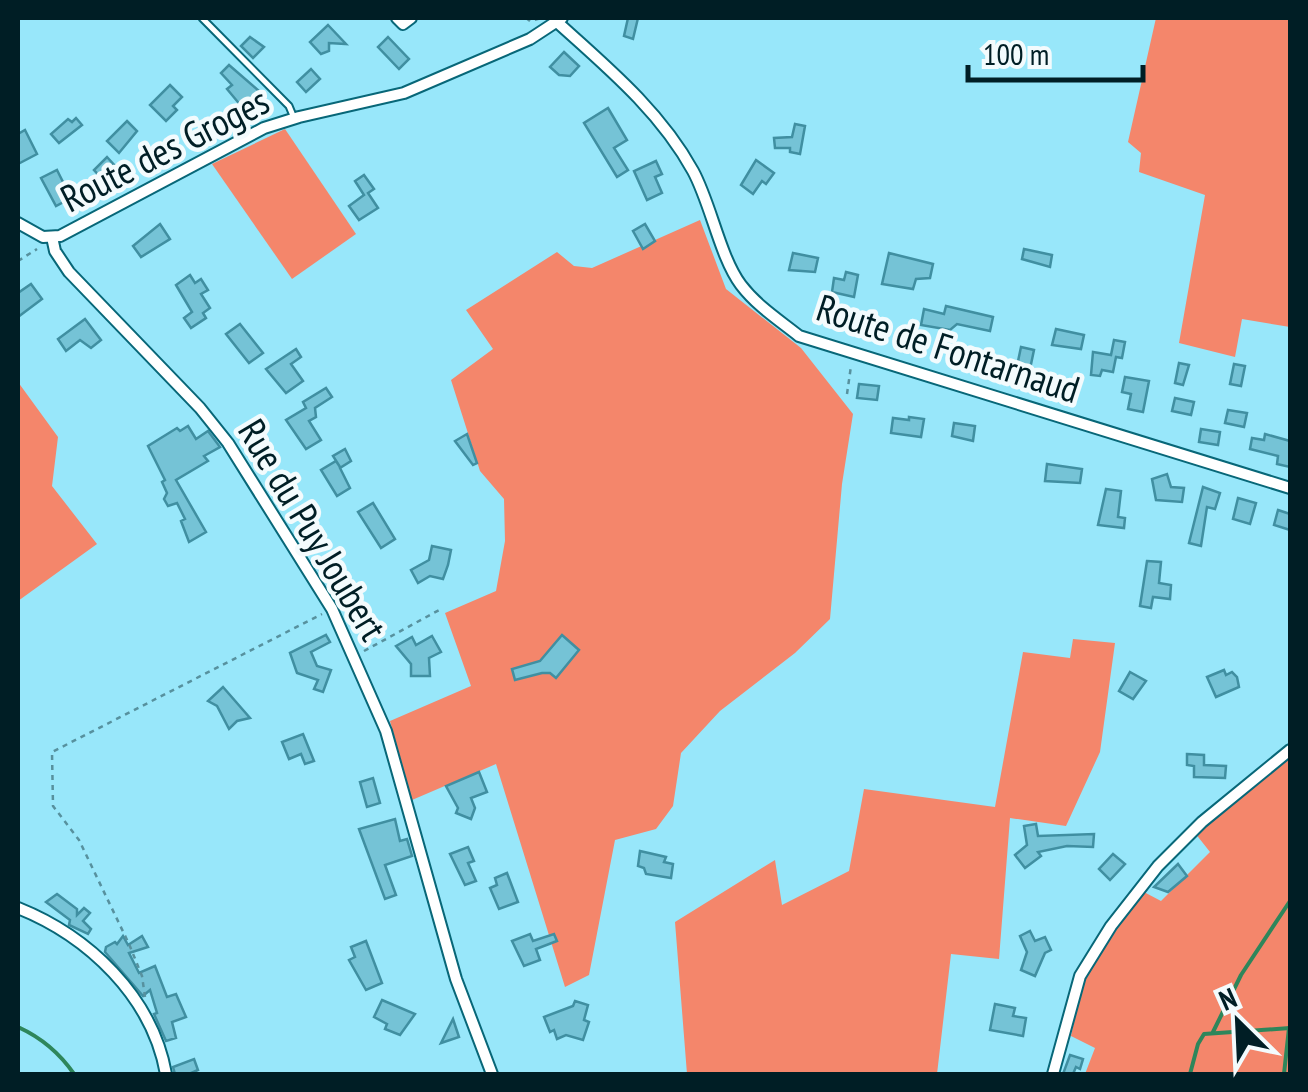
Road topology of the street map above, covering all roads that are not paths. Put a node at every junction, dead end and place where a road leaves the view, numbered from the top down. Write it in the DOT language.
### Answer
graph roads {
  1 [pos="202,18"];
  2 [pos="397,18"];
  3 [pos="411,18"];
  4 [pos="559,20"];
  5 [pos="294,118"];
  6 [pos="18,223"];
  7 [pos="52,237"];
  8 [pos="1290,488"];
  9 [pos="1290,750"];
  10 [pos="18,908"];
  11 [pos="166,1074"];
  12 [pos="492,1074"];
  13 [pos="1053,1074"];
  1 -- 5 [label="lane"];
  2 -- 3 [label="street"];
  4 -- 5 [label="street, Route des Groges"];
  4 -- 8 [label="street, Route de Fontarnaud"];
  5 -- 7 [label="street, Route des Groges"];
  6 -- 7 [label="street, Route des Groges"];
  7 -- 12 [label="street, Rue du Puy Joubert"];
  9 -- 13 [label="street"];
  10 -- 11 [label="street"];
}
